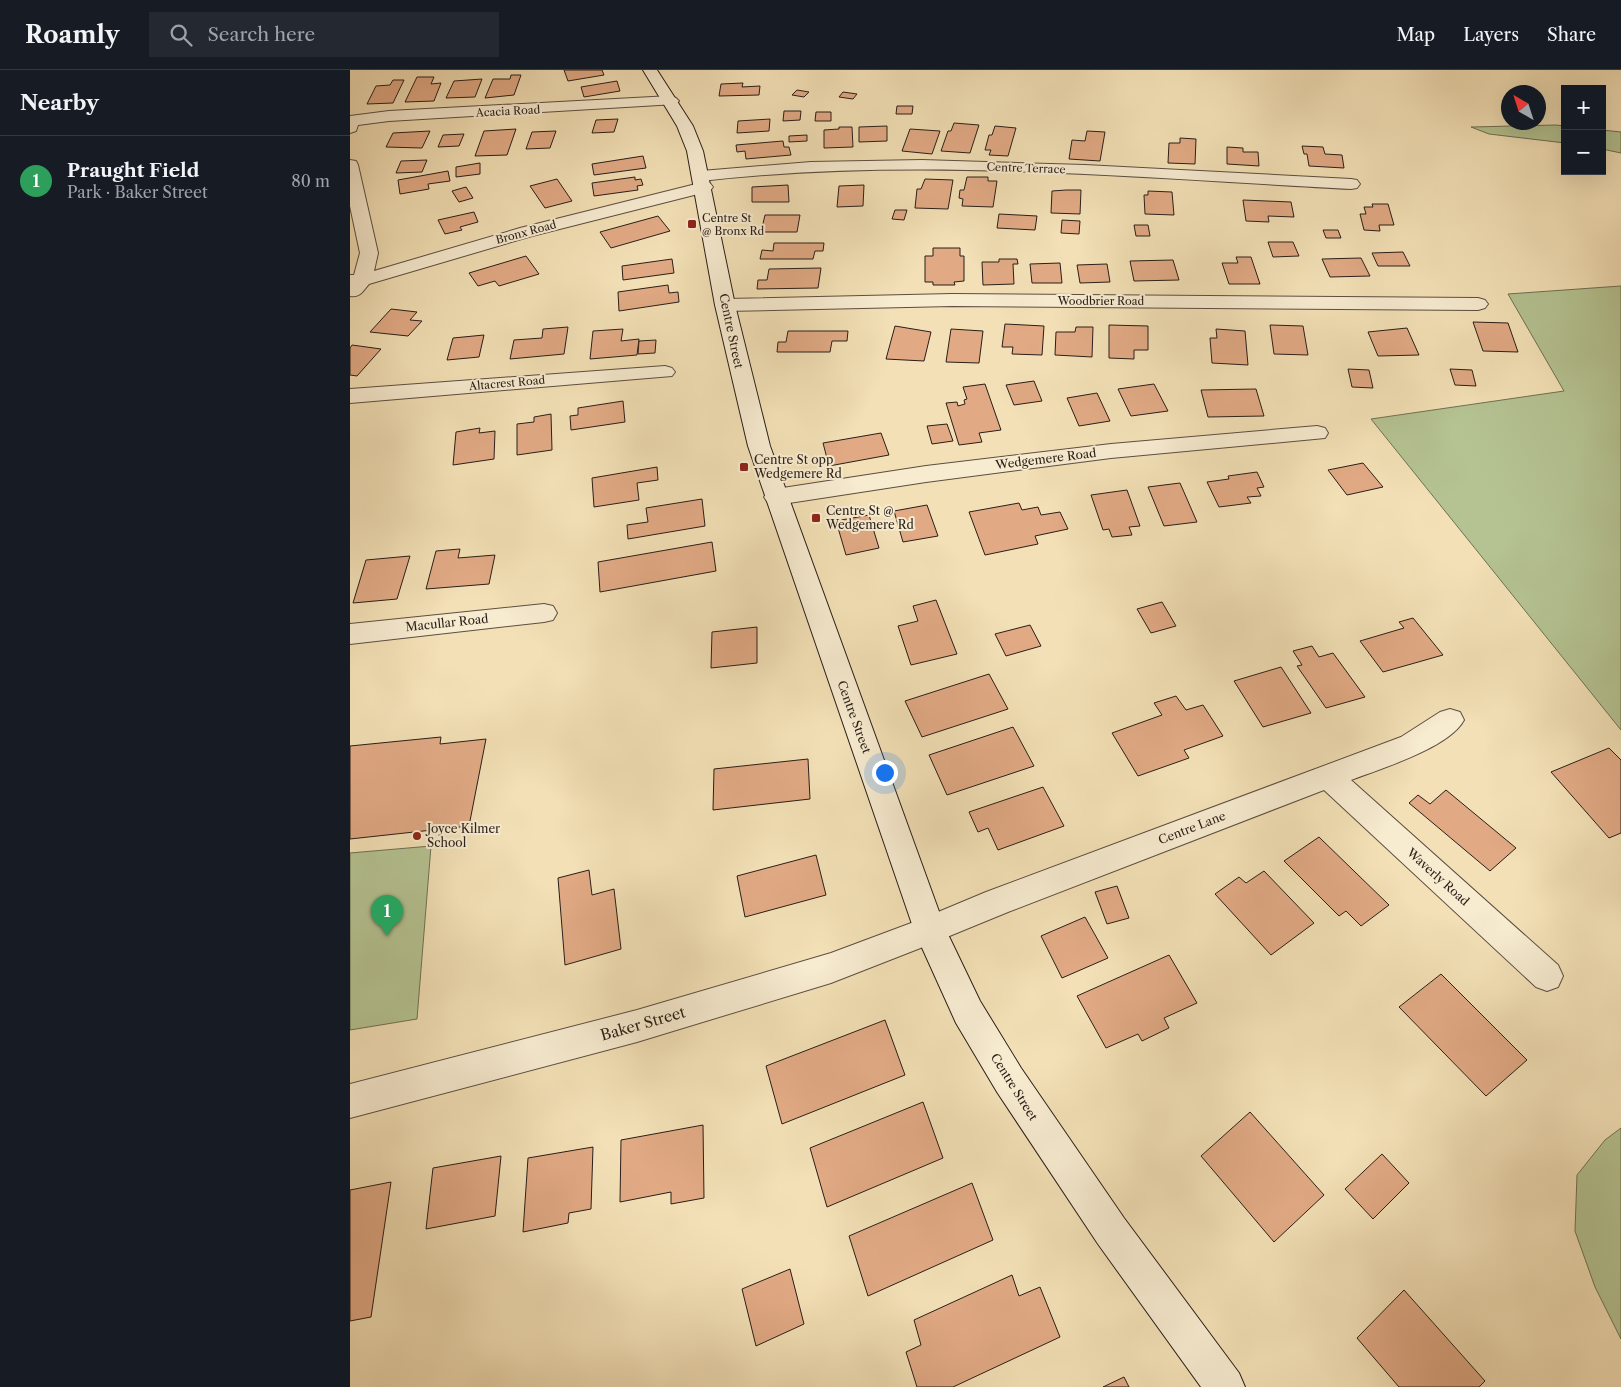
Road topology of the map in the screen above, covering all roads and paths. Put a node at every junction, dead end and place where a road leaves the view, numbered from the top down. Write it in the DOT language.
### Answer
graph roads {
  1 [pos="650,70"];
  2 [pos="671,101"];
  3 [pos="350,128"];
  4 [pos="350,165"];
  5 [pos="702,181"];
  6 [pos="1351,184"];
  7 [pos="356,281"];
  8 [pos="350,294"];
  9 [pos="1478,304"];
  10 [pos="725,305"];
  11 [pos="665,372"];
  12 [pos="350,396"];
  13 [pos="1317,433"];
  14 [pos="776,497"];
  15 [pos="544,613"];
  16 [pos="350,634"];
  17 [pos="1450,720"];
  18 [pos="1329,777"];
  19 [pos="930,930"];
  20 [pos="1548,976"];
  21 [pos="350,1101"];
  22 [pos="1225,1387"];
  1 -- 2 [label="street, Centre Street"];
  2 -- 3 [label="street, Acacia Road"];
  2 -- 5 [label="street, Centre Street"];
  4 -- 7 [label="street"];
  5 -- 6 [label="street, Centre Terrace"];
  5 -- 7 [label="street, Bronx Road"];
  5 -- 10 [label="street, Centre Street"];
  7 -- 8 [label="street"];
  9 -- 10 [label="street, Woodbrier Road"];
  10 -- 14 [label="street, Centre Street"];
  11 -- 12 [label="street, Altacrest Road"];
  13 -- 14 [label="street, Wedgemere Road"];
  14 -- 19 [label="street, Centre Street"];
  15 -- 16 [label="street, Macullar Road"];
  17 -- 18 [label="street, Centre Lane"];
  18 -- 19 [label="street, Centre Lane"];
  18 -- 20 [label="street, Waverly Road"];
  19 -- 21 [label="street, Baker Street"];
  19 -- 22 [label="street, Centre Street"];
}
